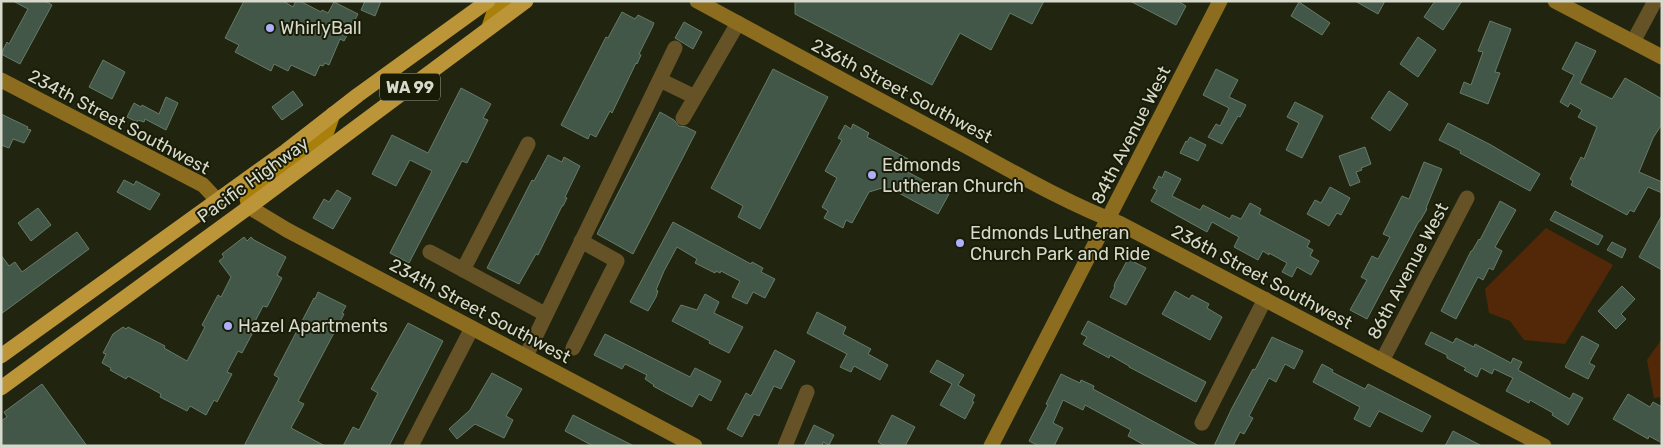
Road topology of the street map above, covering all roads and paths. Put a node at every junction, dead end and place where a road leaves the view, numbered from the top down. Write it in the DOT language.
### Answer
graph roads {
  1 [pos="488,1"];
  2 [pos="508,1"];
  3 [pos="526,1"];
  4 [pos="698,1"];
  5 [pos="1220,1"];
  6 [pos="1556,1"];
  7 [pos="1655,1"];
  8 [pos="738,23"];
  9 [pos="489,27"];
  10 [pos="1633,42"];
  11 [pos="675,48"];
  12 [pos="1662,57"];
  13 [pos="1,80"];
  14 [pos="660,80"];
  15 [pos="695,97"];
  16 [pos="333,114"];
  17 [pos="683,118"];
  18 [pos="528,144"];
  19 [pos="1468,198"];
  20 [pos="217,200"];
  21 [pos="249,207"];
  22 [pos="1108,219"];
  23 [pos="581,241"];
  24 [pos="430,252"];
  25 [pos="463,270"];
  26 [pos="1265,299"];
  27 [pos="545,314"];
  28 [pos="472,328"];
  29 [pos="573,348"];
  30 [pos="1,356"];
  31 [pos="526,356"];
  32 [pos="1382,361"];
  33 [pos="1,388"];
  34 [pos="807,392"];
  35 [pos="1202,423"];
  36 [pos="687,444"];
  37 [pos="411,446"];
  38 [pos="785,446"];
  39 [pos="991,446"];
  40 [pos="1544,446"];
  1 -- 16 [label="highway, Pacific Highway / WA 99"];
  2 -- 9 [label="main road"];
  3 -- 9 [label="highway, Pacific Highway / WA 99"];
  4 -- 8 [label="street, 236th Street Southwest"];
  5 -- 22 [label="street, 84th Avenue West"];
  6 -- 10 [label="street"];
  7 -- 10 [label="street"];
  8 -- 15 [label="street"];
  8 -- 22 [label="street, 236th Street Southwest"];
  9 -- 21 [label="highway, Pacific Highway / WA 99"];
  10 -- 12 [label="street"];
  11 -- 14 [label="street"];
  13 -- 20 [label="street, 234th Street Southwest"];
  14 -- 15 [label="street"];
  14 -- 23 [label="street"];
  15 -- 17 [label="street"];
  16 -- 20 [label="highway, Pacific Highway / WA 99"];
  16 -- 21 [label="main road"];
  18 -- 25 [label="street"];
  19 -- 32 [label="street, 86th Avenue West"];
  20 -- 30 [label="highway, Pacific Highway / WA 99"];
  21 -- 28 [label="street, 234th Street Southwest"];
  21 -- 33 [label="highway, Pacific Highway / WA 99"];
  22 -- 26 [label="street, 236th Street Southwest"];
  22 -- 39 [label="street, 84th Avenue West"];
  23 -- 27 [label="street"];
  23 -- 29 [label="street"];
  24 -- 25 [label="street"];
  25 -- 27 [label="street"];
  26 -- 32 [label="street, 236th Street Southwest"];
  26 -- 35 [label="street"];
  27 -- 31 [label="street"];
  28 -- 31 [label="street, 234th Street Southwest"];
  28 -- 37 [label="street"];
  31 -- 36 [label="street, 234th Street Southwest"];
  32 -- 40 [label="street, 236th Street Southwest"];
  34 -- 38 [label="street"];
}
